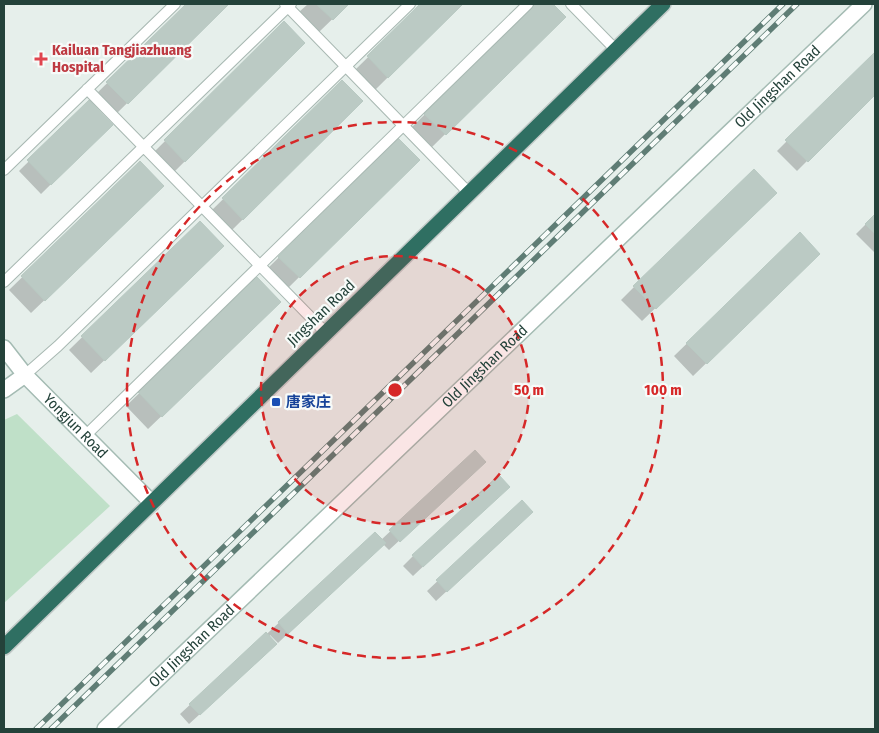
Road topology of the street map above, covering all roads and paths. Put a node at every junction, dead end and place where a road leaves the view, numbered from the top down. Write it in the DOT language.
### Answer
graph roads {
  1 [pos="175,4"];
  2 [pos="285,4"];
  3 [pos="291,4"];
  4 [pos="410,4"];
  5 [pos="528,4"];
  6 [pos="571,4"];
  7 [pos="662,4"];
  8 [pos="864,4"];
  9 [pos="616,50"];
  10 [pos="87,89"];
  11 [pos="4,170"];
  12 [pos="469,193"];
  13 [pos="4,282"];
  14 [pos="326,333"];
  15 [pos="4,348"];
  16 [pos="25,375"];
  17 [pos="4,390"];
  18 [pos="85,436"];
  19 [pos="152,503"];
  20 [pos="4,647"];
  21 [pos="105,729"];
  1 -- 10 [label="lane"];
  2 -- 12 [label="lane"];
  3 -- 13 [label="lane"];
  4 -- 16 [label="lane"];
  5 -- 18 [label="lane"];
  6 -- 9 [label="lane"];
  7 -- 9 [label="highway, Jingshan Road"];
  8 -- 21 [label="street, Old Jingshan Road"];
  9 -- 12 [label="highway, Jingshan Road"];
  10 -- 11 [label="lane"];
  10 -- 14 [label="lane"];
  12 -- 14 [label="highway, Jingshan Road"];
  14 -- 19 [label="highway, Jingshan Road"];
  15 -- 16 [label="street, Yongjun Road"];
  16 -- 17 [label="street"];
  16 -- 18 [label="street, Yongjun Road"];
  18 -- 19 [label="street, Yongjun Road"];
  19 -- 20 [label="highway, Jingshan Road"];
}
